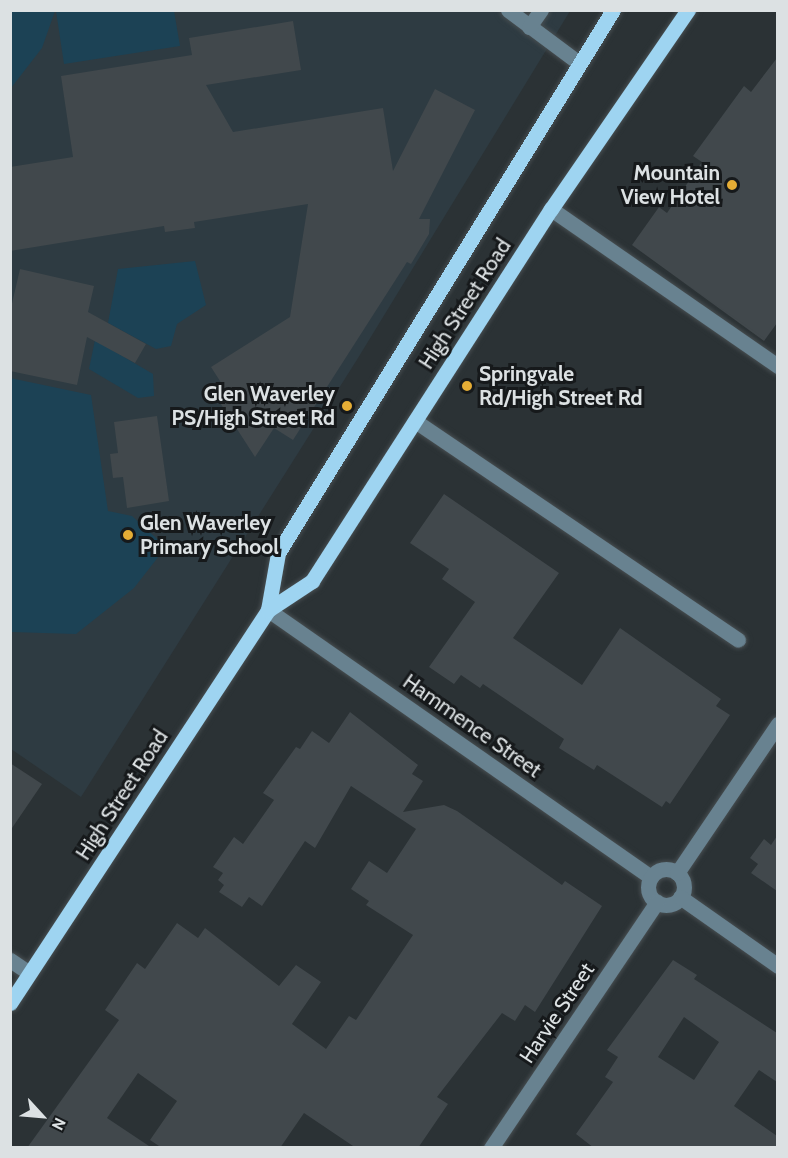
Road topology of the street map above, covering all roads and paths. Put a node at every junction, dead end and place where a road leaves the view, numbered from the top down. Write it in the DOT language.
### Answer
graph roads {
  1 [pos="508,10"];
  2 [pos="541,10"];
  3 [pos="613,10"];
  4 [pos="688,10"];
  5 [pos="529,27"];
  6 [pos="579,63"];
  7 [pos="551,209"];
  8 [pos="777,366"];
  9 [pos="415,421"];
  10 [pos="268,610"];
  11 [pos="738,640"];
  12 [pos="777,724"];
  13 [pos="677,873"];
  14 [pos="651,877"];
  15 [pos="680,897"];
  16 [pos="657,902"];
  17 [pos="10,960"];
  18 [pos="777,966"];
  19 [pos="30,973"];
  20 [pos="10,1003"];
  21 [pos="491,1148"];
  1 -- 5 [label="street"];
  2 -- 5 [label="street"];
  3 -- 6 [label="main road, High Street Road"];
  4 -- 7 [label="main road, High Street Road"];
  5 -- 6 [label="street"];
  6 -- 10 [label="main road, High Street Road"];
  7 -- 8 [label="street"];
  7 -- 9 [label="main road, High Street Road"];
  9 -- 10 [label="main road, High Street Road"];
  9 -- 11 [label="street"];
  10 -- 14 [label="street, Hammence Street"];
  10 -- 19 [label="main road, High Street Road"];
  12 -- 13 [label="street"];
  13 -- 14 [label="street"];
  13 -- 15 [label="street"];
  14 -- 16 [label="street"];
  15 -- 16 [label="street"];
  15 -- 18 [label="street"];
  16 -- 21 [label="street, Harvie Street"];
  17 -- 19 [label="street"];
  19 -- 20 [label="main road, High Street Road"];
}
